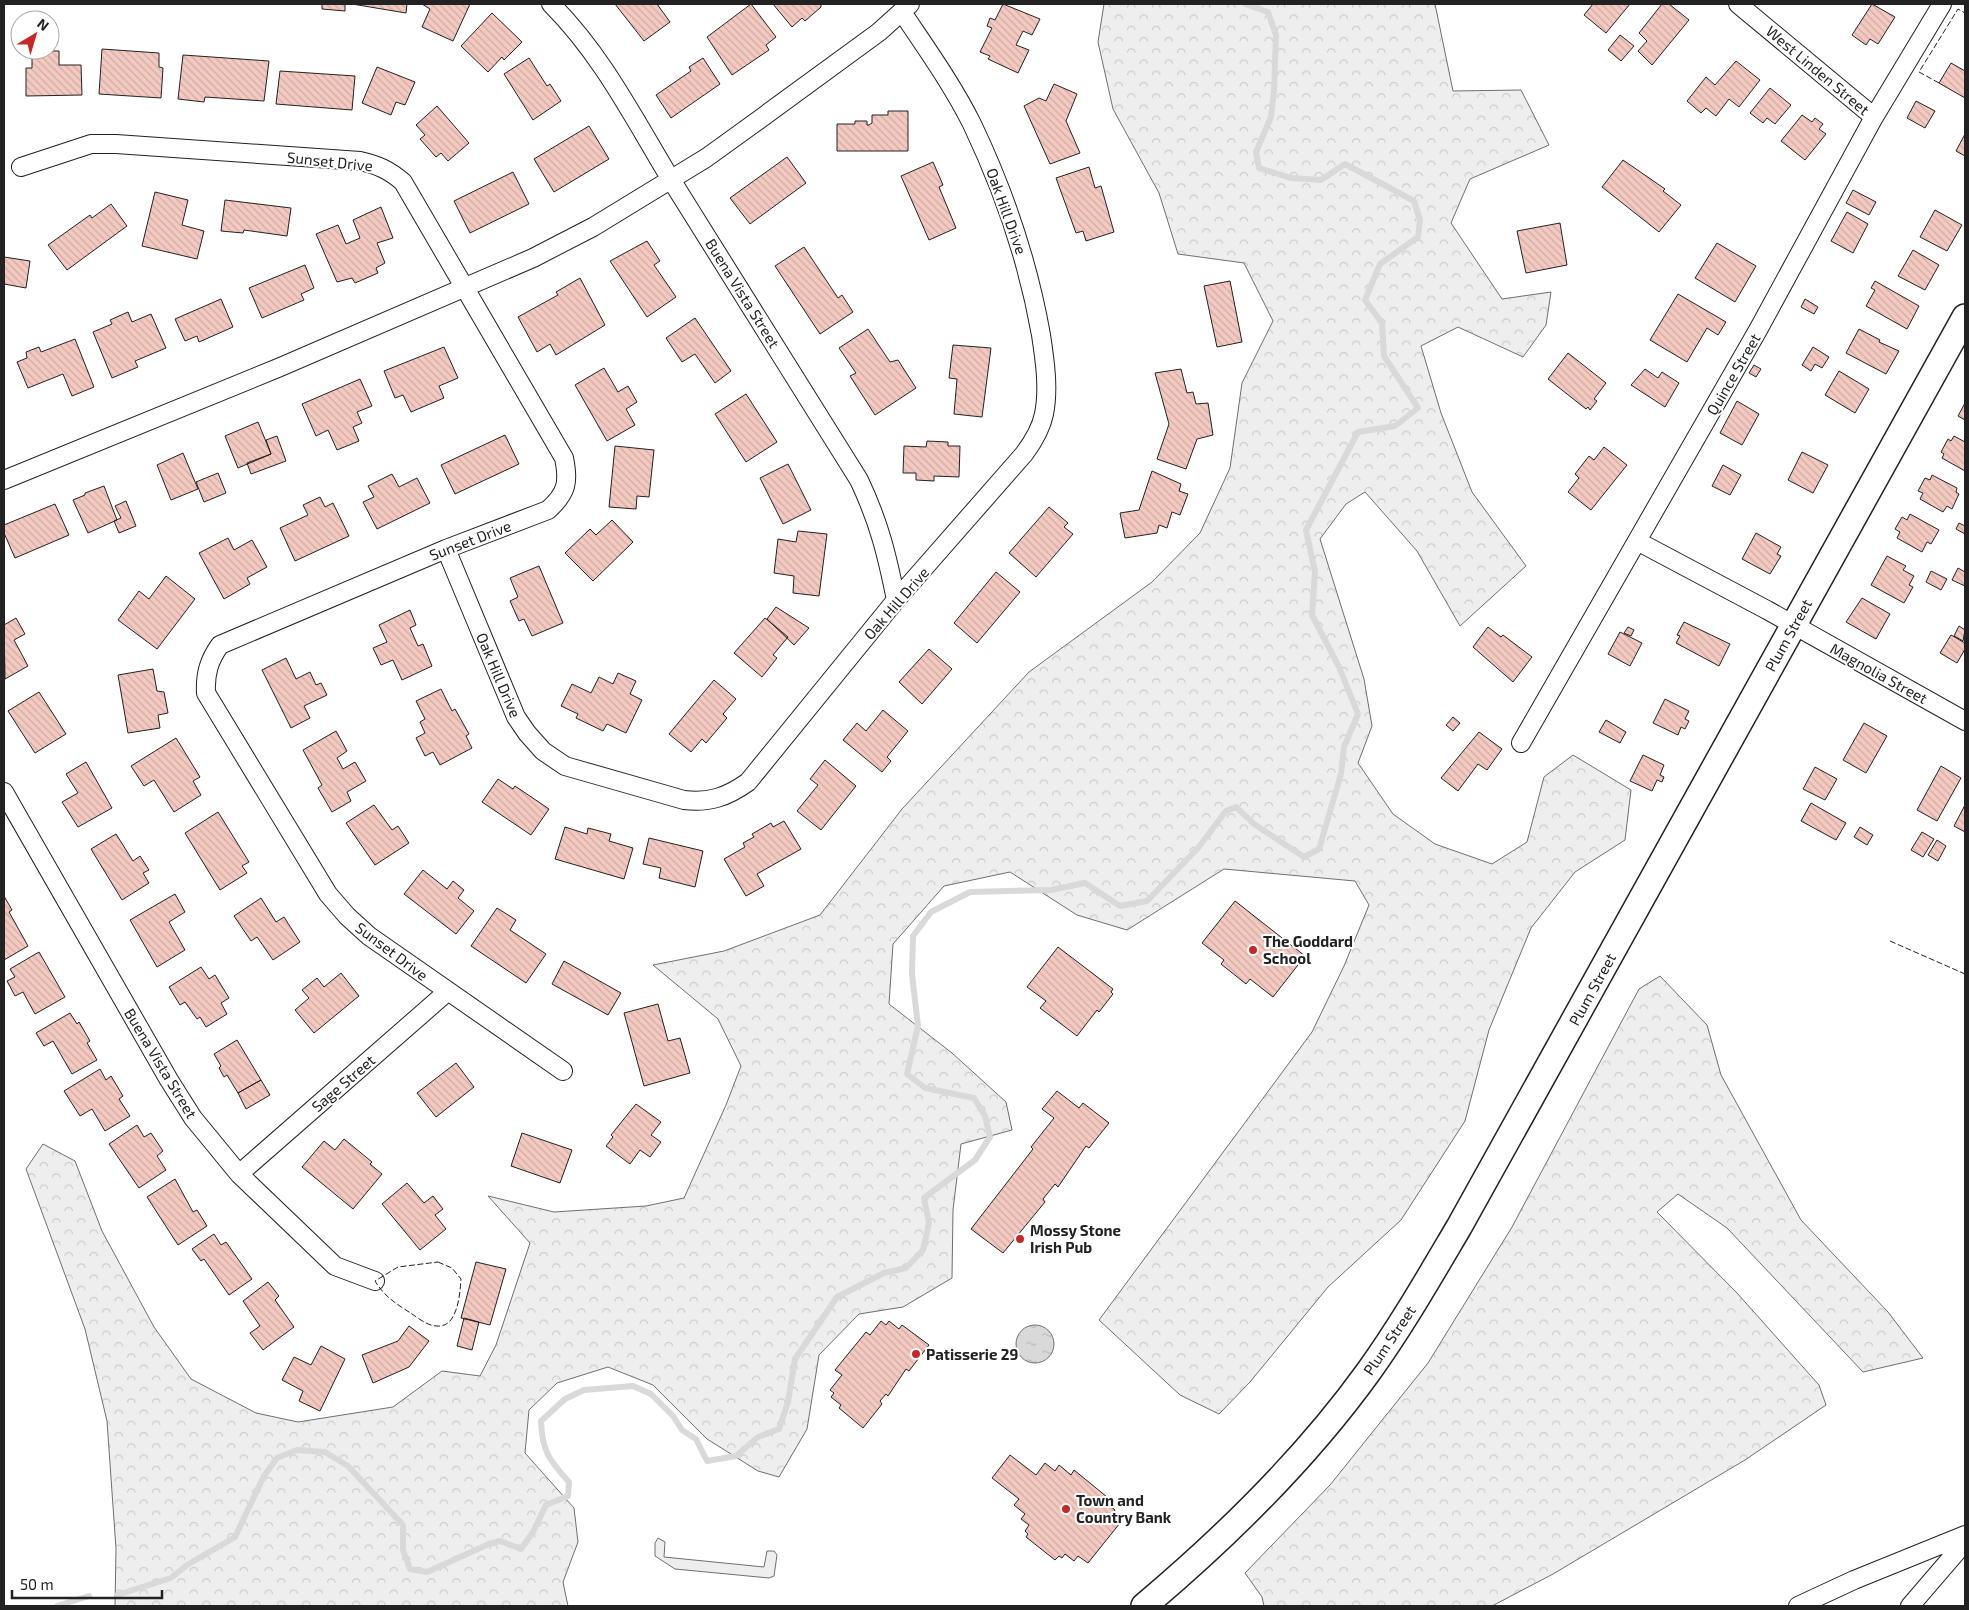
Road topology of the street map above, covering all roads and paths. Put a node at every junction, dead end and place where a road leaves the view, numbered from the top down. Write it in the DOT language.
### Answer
graph roads {
  1 [pos="552,4"];
  2 [pos="1738,4"];
  3 [pos="1942,4"];
  4 [pos="906,8"];
  5 [pos="1874,117"];
  6 [pos="21,167"];
  7 [pos="671,179"];
  8 [pos="463,289"];
  9 [pos="1965,317"];
  10 [pos="4,480"];
  11 [pos="1638,541"];
  12 [pos="446,549"];
  13 [pos="896,600"];
  14 [pos="1794,625"];
  15 [pos="1965,721"];
  16 [pos="1521,743"];
  17 [pos="4,792"];
  18 [pos="447,992"];
  19 [pos="563,1071"];
  20 [pos="238,1174"];
  21 [pos="376,1281"];
  22 [pos="1965,1535"];
  23 [pos="1965,1542"];
  24 [pos="1144,1606"];
  25 [pos="1798,1606"];
  26 [pos="1910,1606"];
  1 -- 7 [label="street, Buena Vista Street"];
  2 -- 5 [label="street, West Linden Street"];
  3 -- 5 [label="street, Quince Street"];
  4 -- 7 [label="street"];
  4 -- 13 [label="street, Oak Hill Drive"];
  5 -- 11 [label="street, Quince Street"];
  6 -- 8 [label="street, Sunset Drive"];
  7 -- 8 [label="street"];
  7 -- 13 [label="street, Buena Vista Street"];
  8 -- 10 [label="street"];
  8 -- 12 [label="street, Sunset Drive"];
  9 -- 14 [label="main road, Plum Street"];
  11 -- 14 [label="street, Magnolia Street"];
  11 -- 16 [label="street, Quince Street"];
  12 -- 13 [label="street, Oak Hill Drive"];
  12 -- 18 [label="street, Sunset Drive"];
  14 -- 15 [label="street, Magnolia Street"];
  14 -- 24 [label="main road, Plum Street"];
  17 -- 20 [label="street, Buena Vista Street"];
  18 -- 19 [label="street, Sunset Drive"];
  18 -- 20 [label="street, Sage Street"];
  20 -- 21 [label="street, Buena Vista Street"];
  22 -- 25 [label="street"];
  23 -- 26 [label="street"];
}
